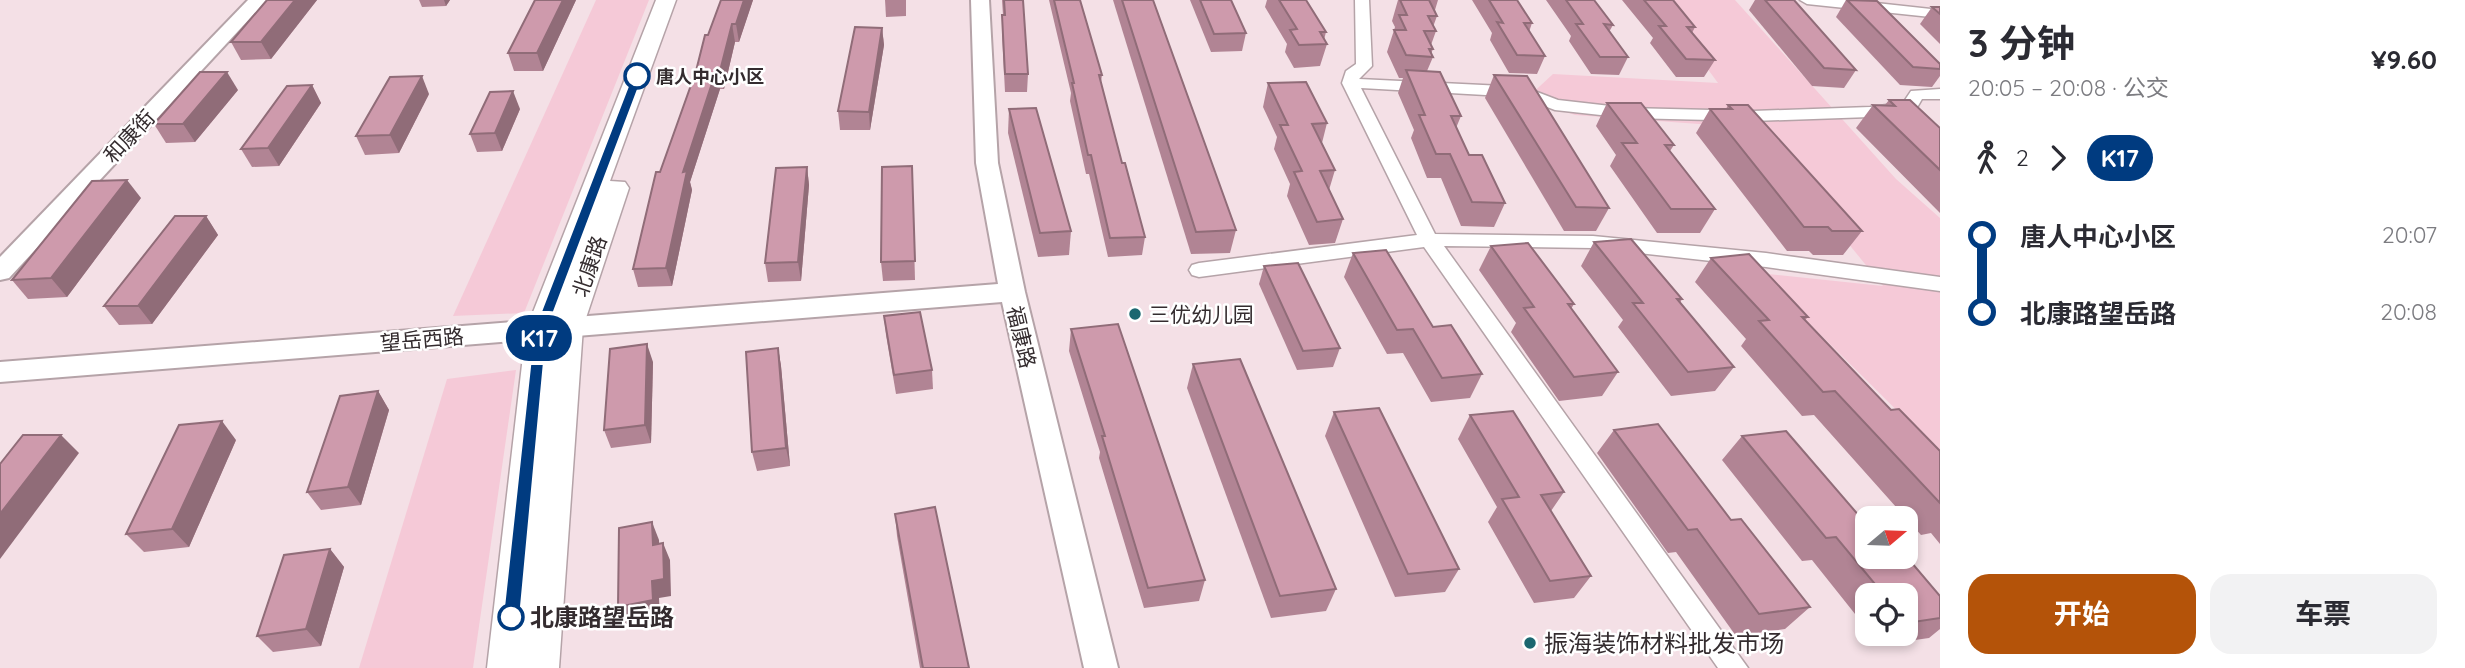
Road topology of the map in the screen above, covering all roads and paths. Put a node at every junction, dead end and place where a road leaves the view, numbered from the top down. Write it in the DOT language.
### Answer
graph roads {
  1 [pos="258,0"];
  2 [pos="666,0"];
  3 [pos="680,0"];
  4 [pos="980,0"];
  5 [pos="1362,0"];
  6 [pos="1807,0"];
  7 [pos="1927,0"];
  8 [pos="1940,1"];
  9 [pos="1940,15"];
  10 [pos="1350,83"];
  11 [pos="1940,94"];
  12 [pos="1909,107"];
  13 [pos="1922,123"];
  14 [pos="1429,240"];
  15 [pos="1199,270"];
  16 [pos="0,272"];
  17 [pos="1940,284"];
  18 [pos="1012,292"];
  19 [pos="554,328"];
  20 [pos="0,372"];
  21 [pos="506,668"];
  22 [pos="540,668"];
  23 [pos="1101,668"];
  24 [pos="1734,668"];
  1 -- 16 [label="street, 和康街"];
  2 -- 19 [label="main road, 北康路"];
  3 -- 19 [label="main road, 北康路"];
  4 -- 18 [label="street, 福康路"];
  5 -- 10 [label="street"];
  6 -- 9 [label="street"];
  7 -- 8 [label="street"];
  10 -- 12 [label="street"];
  10 -- 14 [label="street"];
  11 -- 12 [label="street"];
  12 -- 13 [label="street"];
  14 -- 15 [label="street"];
  14 -- 17 [label="street"];
  14 -- 24 [label="street"];
  18 -- 19 [label="street, 望岳西路"];
  18 -- 23 [label="street, 福康路"];
  19 -- 20 [label="street, 望岳西路"];
  19 -- 21 [label="main road, 北康路"];
  19 -- 22 [label="main road, 北康路"];
}
